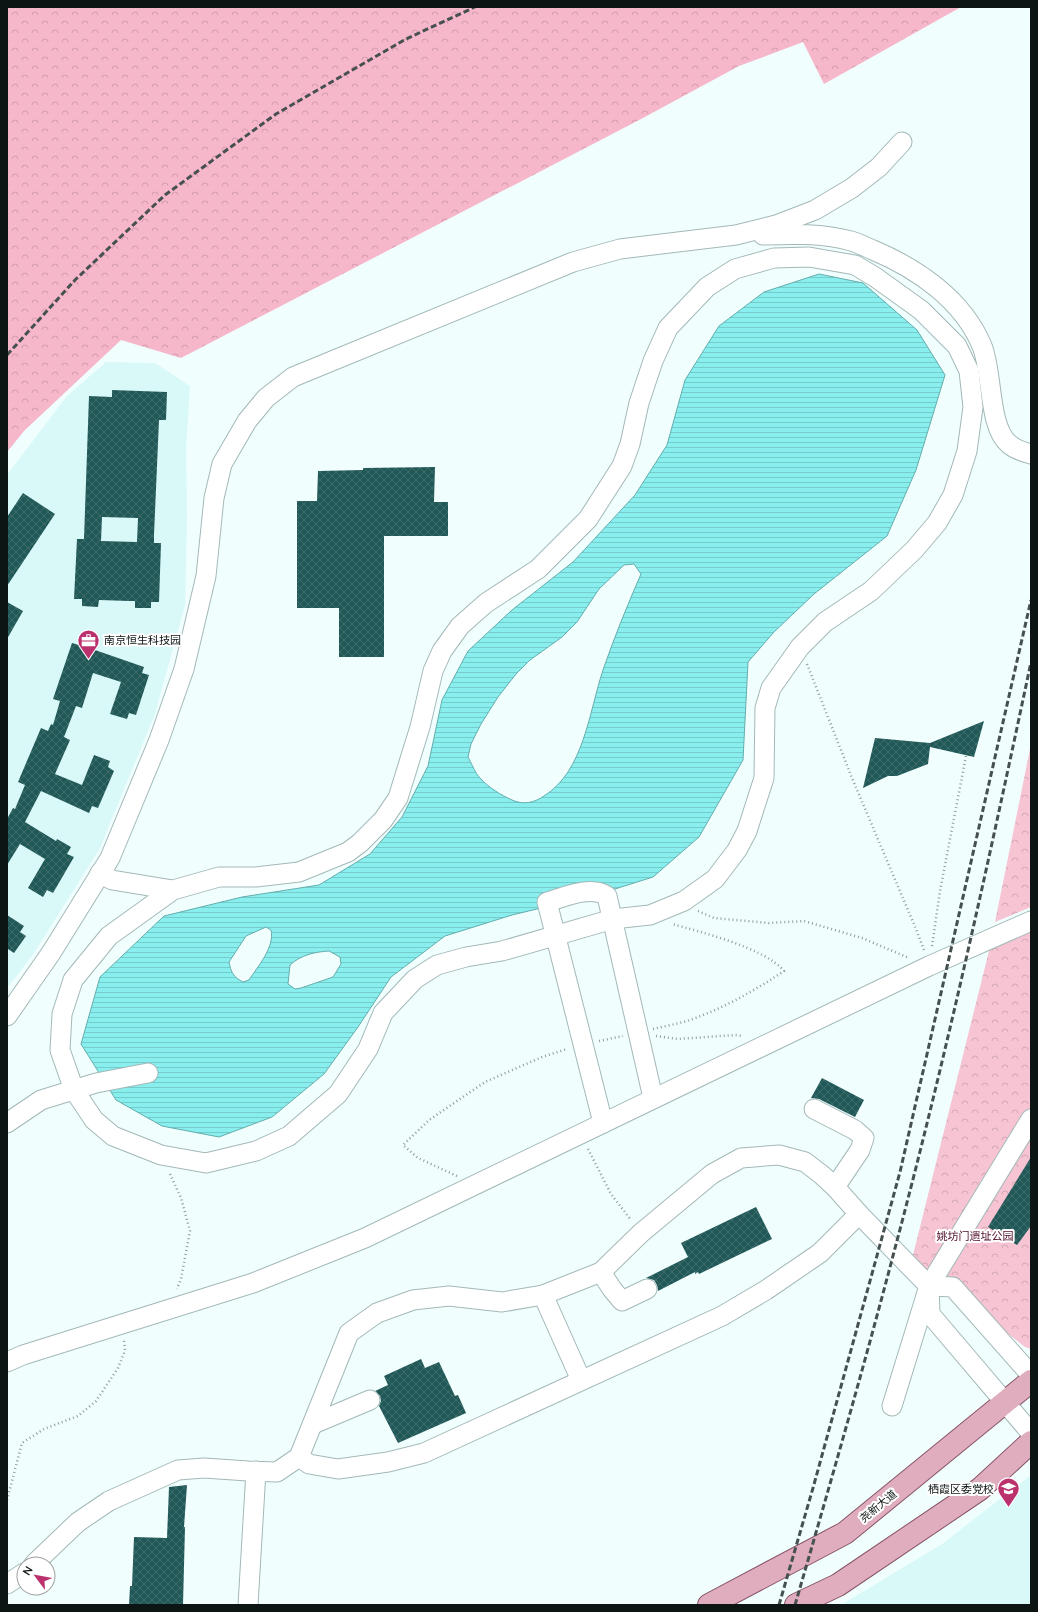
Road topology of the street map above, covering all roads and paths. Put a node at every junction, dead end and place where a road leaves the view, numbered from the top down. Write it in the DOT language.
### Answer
graph roads {
  1 [pos="902,142"];
  2 [pos="736,236"];
  3 [pos="1031,454"];
  4 [pos="800,647"];
  5 [pos="966,756"];
  6 [pos="100,873"];
  7 [pos="173,890"];
  8 [pos="684,901"];
  9 [pos="613,919"];
  10 [pos="1031,920"];
  11 [pos="665,923"];
  12 [pos="555,935"];
  13 [pos="929,966"];
  14 [pos="7,1016"];
  15 [pos="638,1033"];
  16 [pos="749,1037"];
  17 [pos="583,1044"];
  18 [pos="148,1073"];
  19 [pos="74,1090"];
  20 [pos="653,1098"];
  21 [pos="814,1109"];
  22 [pos="1031,1119"];
  23 [pos="7,1123"];
  24 [pos="603,1123"];
  25 [pos="581,1134"];
  26 [pos="161,1155"];
  27 [pos="478,1184"];
  28 [pos="835,1187"];
  29 [pos="859,1214"];
  30 [pos="641,1233"];
  31 [pos="601,1272"];
  32 [pos="929,1286"];
  33 [pos="647,1289"];
  34 [pos="543,1295"];
  35 [pos="169,1310"];
  36 [pos="123,1324"];
  37 [pos="7,1362"];
  38 [pos="1031,1375"];
  39 [pos="582,1380"];
  40 [pos="1031,1381"];
  41 [pos="370,1400"];
  42 [pos="1006,1402"];
  43 [pos="892,1406"];
  44 [pos="313,1424"];
  45 [pos="1031,1433"];
  46 [pos="1031,1442"];
  47 [pos="299,1457"];
  48 [pos="256,1472"];
  49 [pos="7,1500"];
  50 [pos="42,1556"];
  51 [pos="16,1578"];
  52 [pos="7,1584"];
  53 [pos="248,1605"];
  54 [pos="709,1605"];
  55 [pos="796,1605"];
  1 -- 2 [label="lane"];
  2 -- 3 [label="lane"];
  2 -- 6 [label="lane"];
  4 -- 7 [label="lane"];
  4 -- 8 [label="lane"];
  4 -- 13 [label="path"];
  5 -- 13 [label="path"];
  6 -- 7 [label="lane"];
  6 -- 14 [label="lane"];
  7 -- 19 [label="lane"];
  8 -- 9 [label="lane"];
  8 -- 13 [label="path"];
  9 -- 12 [label="lane"];
  9 -- 12 [label="lane"];
  9 -- 15 [label="lane"];
  10 -- 13 [label="lane"];
  11 -- 15 [label="path"];
  12 -- 17 [label="lane"];
  12 -- 26 [label="lane"];
  13 -- 20 [label="lane"];
  15 -- 16 [label="path"];
  15 -- 17 [label="path"];
  15 -- 20 [label="lane"];
  17 -- 24 [label="lane"];
  17 -- 27 [label="path"];
  18 -- 19 [label="lane"];
  19 -- 23 [label="lane"];
  19 -- 26 [label="lane"];
  20 -- 24 [label="lane"];
  21 -- 28 [label="lane"];
  22 -- 32 [label="lane"];
  24 -- 25 [label="lane"];
  25 -- 27 [label="lane"];
  25 -- 30 [label="path"];
  26 -- 35 [label="path"];
  27 -- 35 [label="lane"];
  28 -- 29 [label="lane"];
  28 -- 30 [label="lane"];
  29 -- 32 [label="lane"];
  29 -- 39 [label="lane"];
  30 -- 31 [label="lane"];
  31 -- 33 [label="lane"];
  31 -- 34 [label="lane"];
  32 -- 38 [label="lane"];
  32 -- 42 [label="lane"];
  32 -- 43 [label="lane"];
  34 -- 39 [label="lane"];
  34 -- 44 [label="lane"];
  35 -- 36 [label="lane"];
  36 -- 37 [label="lane"];
  36 -- 49 [label="path"];
  39 -- 47 [label="lane"];
  40 -- 42 [label="main road, 尧新大道"];
  41 -- 44 [label="lane"];
  42 -- 45 [label="lane"];
  42 -- 54 [label="main road, 尧新大道"];
  44 -- 47 [label="lane"];
  46 -- 55 [label="main road"];
  47 -- 48 [label="lane"];
  48 -- 50 [label="lane"];
  48 -- 53 [label="lane"];
  51 -- 52 [label="lane"];
}
